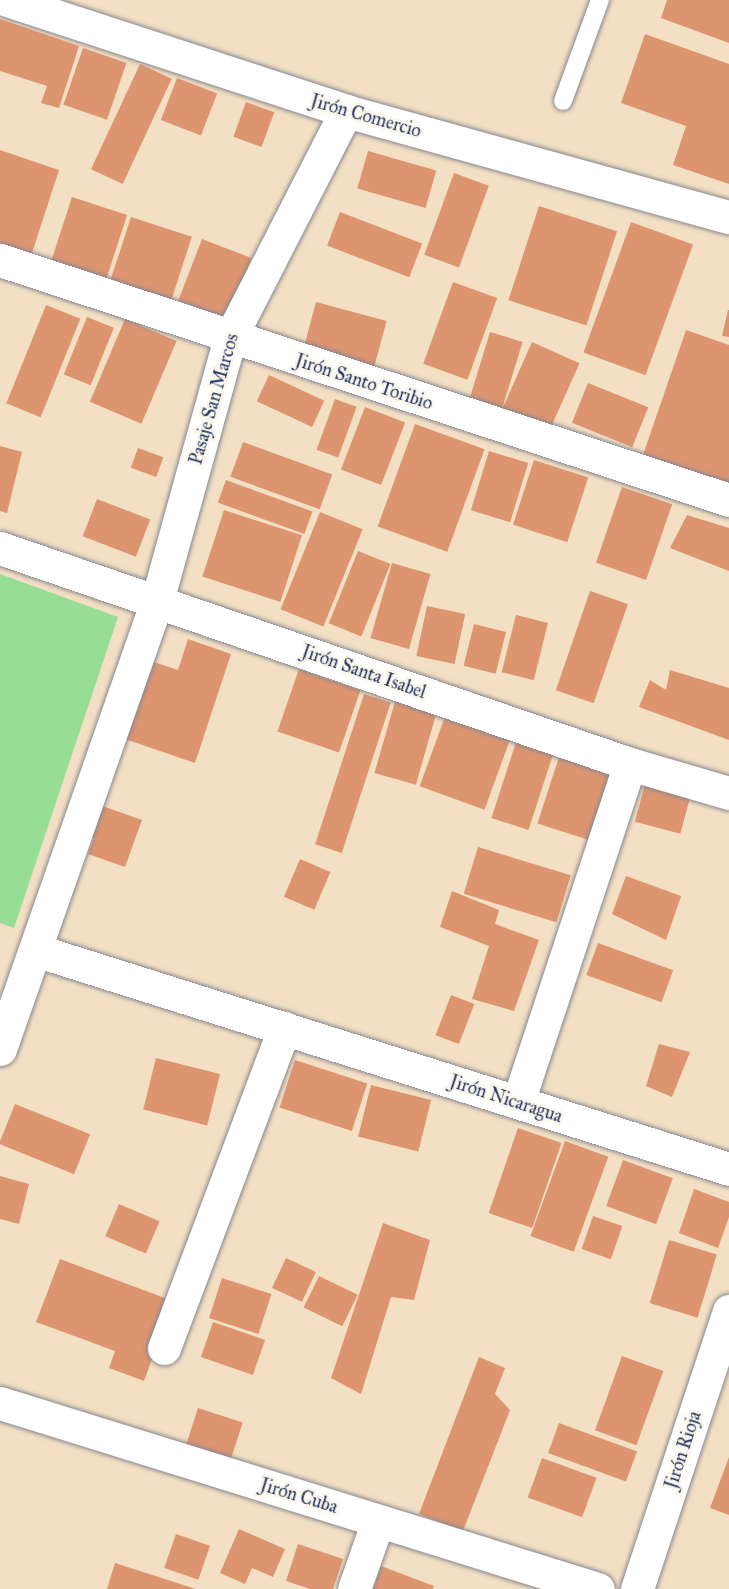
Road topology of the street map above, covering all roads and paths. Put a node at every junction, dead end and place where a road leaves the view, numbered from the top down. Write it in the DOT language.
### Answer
graph roads {
  1 [pos="7,0"];
  2 [pos="600,0"];
  3 [pos="563,101"];
  4 [pos="346,111"];
  5 [pos="729,217"];
  6 [pos="0,260"];
  7 [pos="230,338"];
  8 [pos="729,500"];
  9 [pos="0,548"];
  10 [pos="157,601"];
  11 [pos="630,764"];
  12 [pos="729,793"];
  13 [pos="35,950"];
  14 [pos="284,1028"];
  15 [pos="0,1049"];
  16 [pos="518,1102"];
  17 [pos="729,1169"];
  18 [pos="729,1311"];
  19 [pos="164,1348"];
  20 [pos="0,1403"];
  21 [pos="378,1521"];
  22 [pos="354,1589"];
  23 [pos="598,1589"];
  24 [pos="637,1589"];
  1 -- 4 [label="street, Jirón Comercio"];
  2 -- 3 [label="lane"];
  4 -- 5 [label="street, Jirón Comercio"];
  4 -- 7 [label="street, Pasaje San Marcos"];
  6 -- 7 [label="street, Jirón Santo Toribio"];
  7 -- 8 [label="street, Jirón Santo Toribio"];
  7 -- 10 [label="street, Pasaje San Marcos"];
  9 -- 10 [label="street, Jirón Santa Isabel"];
  10 -- 11 [label="street, Jirón Santa Isabel"];
  10 -- 13 [label="street, Pasaje San Marcos"];
  11 -- 12 [label="street, Jirón Santa Isabel"];
  11 -- 16 [label="street"];
  13 -- 14 [label="street, Jirón Nicaragua"];
  13 -- 15 [label="street, Pasaje San Marcos"];
  14 -- 16 [label="street, Jirón Nicaragua"];
  14 -- 19 [label="street"];
  16 -- 17 [label="street, Jirón Nicaragua"];
  18 -- 24 [label="street, Jirón Rioja"];
  20 -- 21 [label="street, Jirón Cuba"];
  21 -- 22 [label="street"];
  21 -- 23 [label="street, Jirón Cuba"];
}
